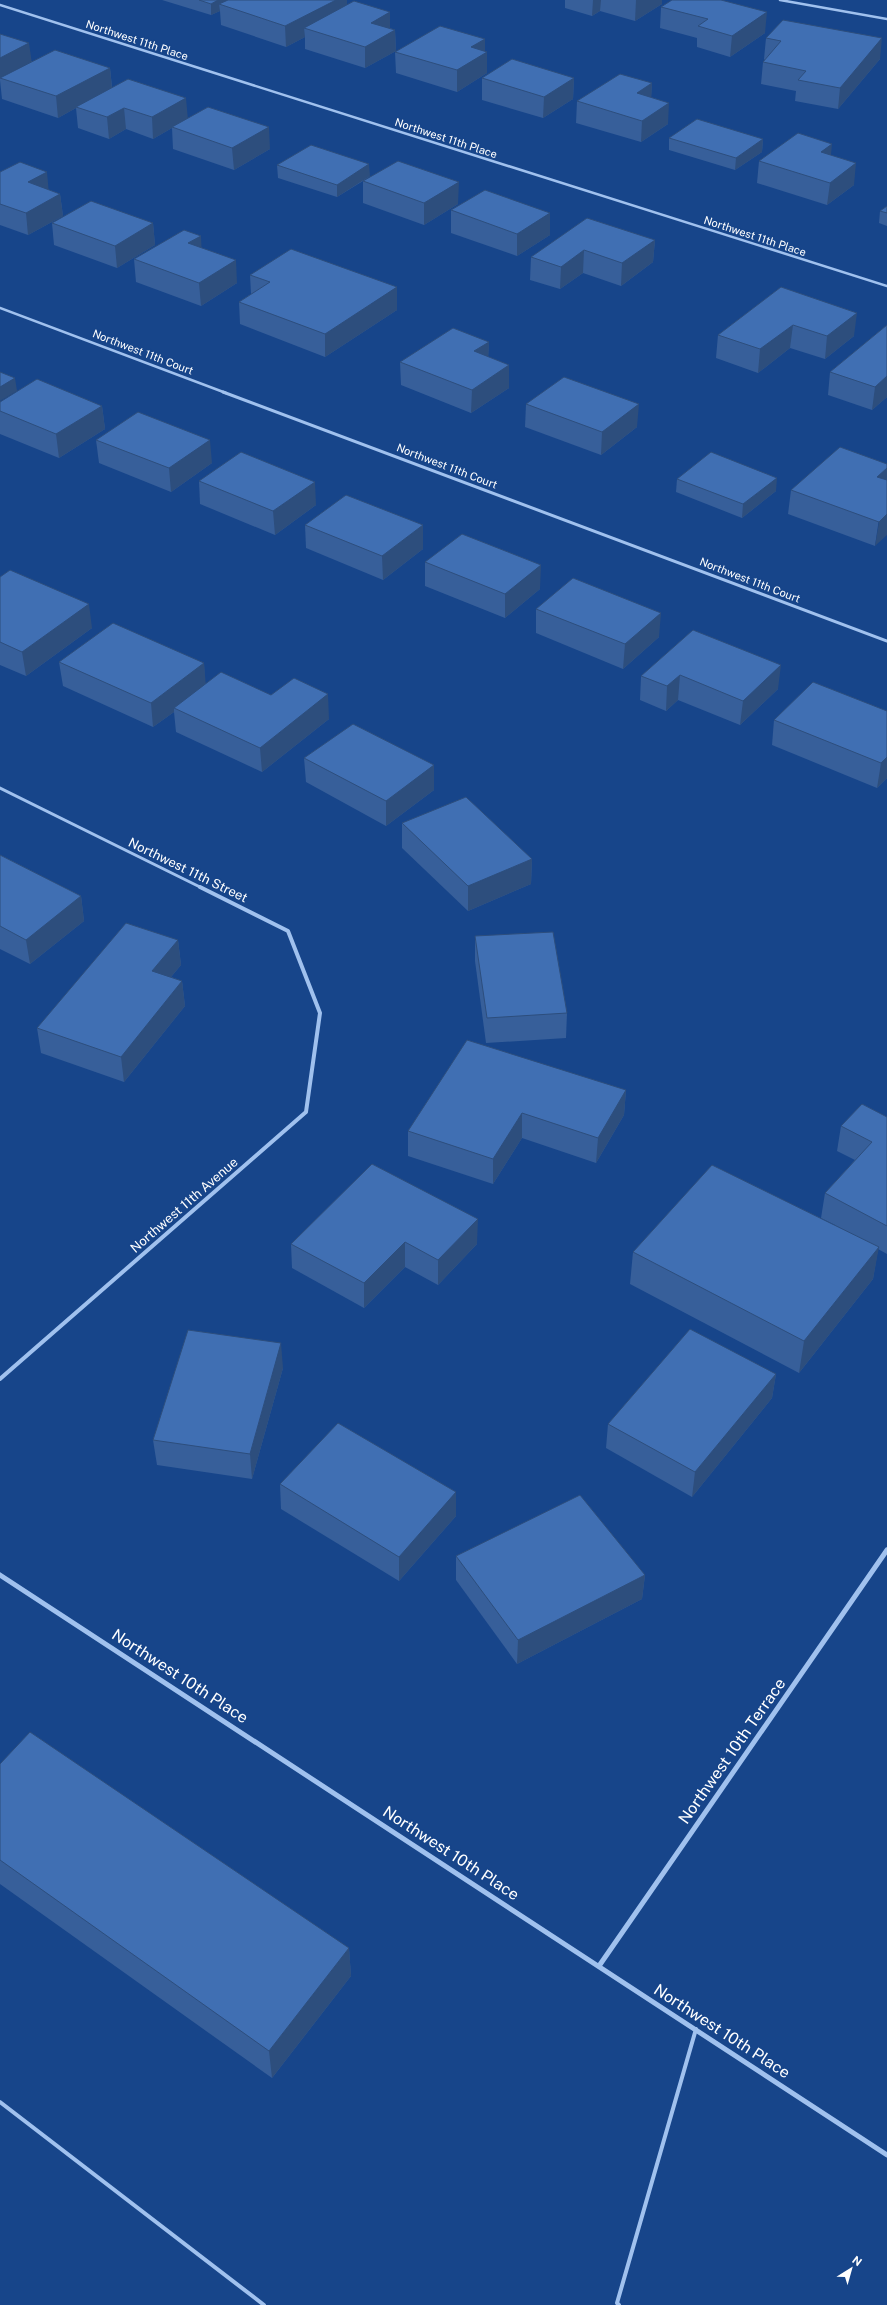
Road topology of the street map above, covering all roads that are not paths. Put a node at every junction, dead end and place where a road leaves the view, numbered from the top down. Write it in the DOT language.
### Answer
graph roads {
  1 [pos="780,0"];
  2 [pos="0,5"];
  3 [pos="887,19"];
  4 [pos="887,286"];
  5 [pos="0,308"];
  6 [pos="887,641"];
  7 [pos="0,788"];
  8 [pos="320,1013"];
  9 [pos="0,1379"];
  10 [pos="887,1550"];
  11 [pos="0,1575"];
  12 [pos="599,1966"];
  13 [pos="696,2029"];
  14 [pos="0,2102"];
  15 [pos="887,2155"];
  16 [pos="264,2305"];
  17 [pos="620,2305"];
  1 -- 3 [label="street"];
  2 -- 4 [label="street, Northwest 11th Place"];
  5 -- 6 [label="street, Northwest 11th Court"];
  7 -- 8 [label="street, Northwest 11th Street"];
  8 -- 9 [label="street, Northwest 11th Avenue"];
  10 -- 12 [label="street, Northwest 10th Terrace"];
  11 -- 12 [label="street, Northwest 10th Place"];
  12 -- 13 [label="street, Northwest 10th Place"];
  13 -- 15 [label="street, Northwest 10th Place"];
  13 -- 17 [label="lane"];
  14 -- 16 [label="lane"];
}
